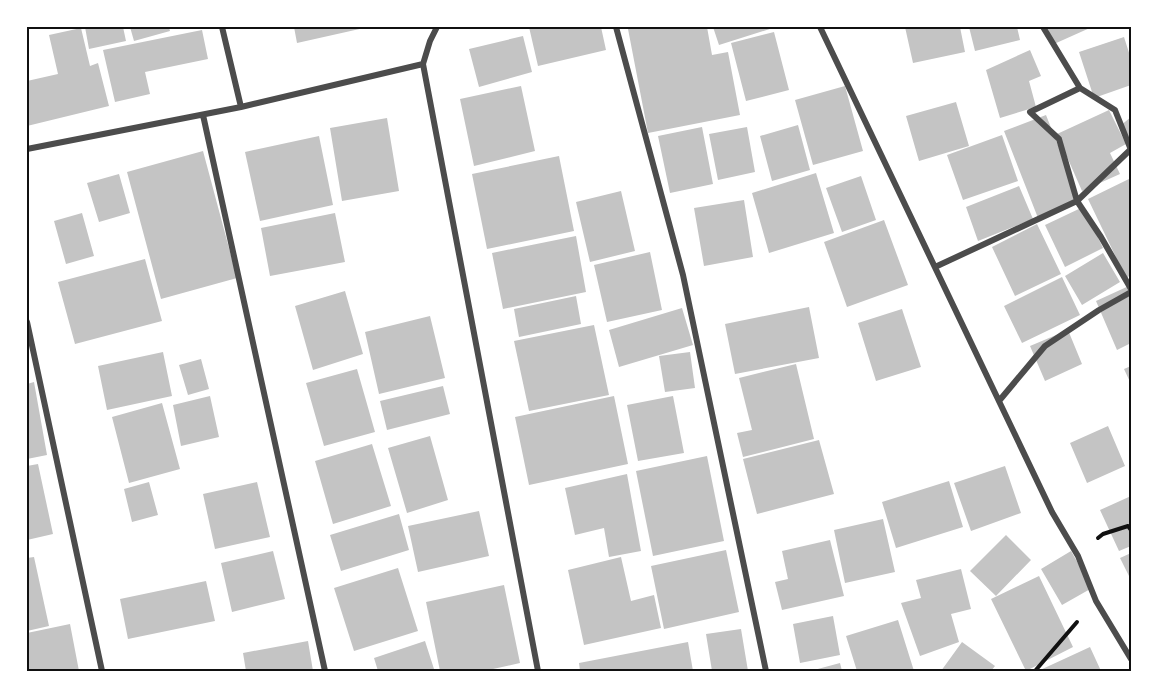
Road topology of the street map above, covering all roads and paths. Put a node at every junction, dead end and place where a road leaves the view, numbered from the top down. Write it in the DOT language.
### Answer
graph roads {
  1 [pos="222,27"];
  2 [pos="437,27"];
  3 [pos="616,27"];
  4 [pos="820,27"];
  5 [pos="1043,27"];
  6 [pos="423,64"];
  7 [pos="1080,88"];
  8 [pos="241,107"];
  9 [pos="203,116"];
  10 [pos="27,149"];
  11 [pos="1131,150"];
  12 [pos="1077,201"];
  13 [pos="935,267"];
  14 [pos="1131,291"];
  15 [pos="27,322"];
  16 [pos="999,401"];
  17 [pos="1131,530"];
  18 [pos="1078,556"];
  19 [pos="1096,601"];
  20 [pos="1131,659"];
  21 [pos="102,671"];
  22 [pos="326,671"];
  23 [pos="538,671"];
  24 [pos="766,671"];
  25 [pos="1035,671"];
  1 -- 8 [label="street"];
  2 -- 6 [label="street"];
  3 -- 24 [label="street"];
  4 -- 13 [label="street"];
  5 -- 7 [label="street"];
  6 -- 8 [label="street"];
  6 -- 23 [label="street"];
  7 -- 11 [label="street"];
  7 -- 12 [label="street"];
  8 -- 9 [label="street"];
  9 -- 10 [label="street"];
  9 -- 22 [label="street"];
  11 -- 12 [label="street"];
  12 -- 13 [label="street"];
  12 -- 14 [label="street"];
  13 -- 16 [label="street"];
  14 -- 16 [label="street"];
  15 -- 21 [label="street"];
  16 -- 18 [label="street"];
  17 -- 18 [label="path"];
  18 -- 19 [label="street"];
  19 -- 20 [label="street"];
  19 -- 25 [label="path"];
}
